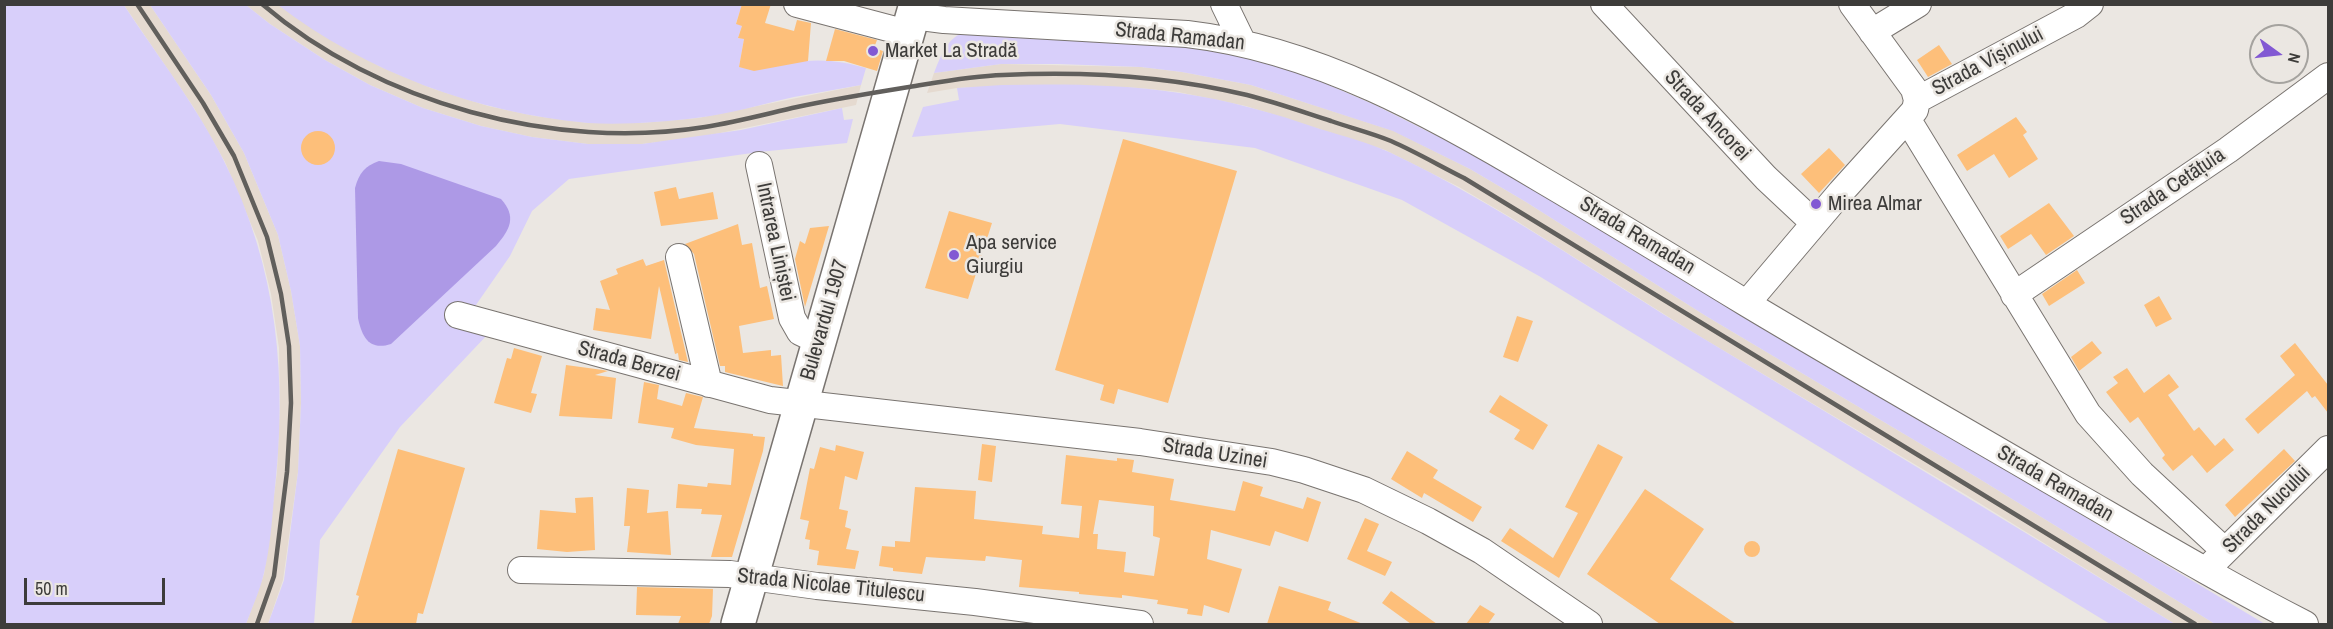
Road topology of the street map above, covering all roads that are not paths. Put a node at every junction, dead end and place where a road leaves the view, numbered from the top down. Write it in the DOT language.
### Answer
graph roads {
  1 [pos="797,4"];
  2 [pos="1224,4"];
  3 [pos="1604,4"];
  4 [pos="1852,4"];
  5 [pos="1918,4"];
  6 [pos="2090,4"];
  7 [pos="912,18"];
  8 [pos="1872,32"];
  9 [pos="1242,41"];
  10 [pos="2328,76"];
  11 [pos="1912,110"];
  12 [pos="759,165"];
  13 [pos="1814,223"];
  14 [pos="679,257"];
  15 [pos="2014,295"];
  16 [pos="1747,303"];
  17 [pos="458,315"];
  18 [pos="819,341"];
  19 [pos="710,384"];
  20 [pos="801,403"];
  21 [pos="2328,449"];
  22 [pos="2225,551"];
  23 [pos="521,570"];
  24 [pos="2205,571"];
  25 [pos="751,576"];
  26 [pos="738,624"];
  27 [pos="1140,624"];
  28 [pos="1589,624"];
  29 [pos="2305,624"];
  1 -- 7 [label="street, Strada Ramadan"];
  2 -- 9 [label="street"];
  3 -- 13 [label="street, Strada Ancorei"];
  4 -- 8 [label="street"];
  5 -- 8 [label="street"];
  6 -- 11 [label="street, Strada Vișinului"];
  7 -- 9 [label="street, Strada Ramadan"];
  7 -- 18 [label="main road, Bulevardul 1907"];
  8 -- 11 [label="street"];
  9 -- 16 [label="street, Strada Ramadan"];
  10 -- 15 [label="street, Strada Cetățuia"];
  11 -- 13 [label="street, Strada Vișinului"];
  11 -- 15 [label="street"];
  12 -- 18 [label="street, Intrarea Liniștei"];
  13 -- 16 [label="street, Strada Vișinului"];
  14 -- 19 [label="street"];
  15 -- 22 [label="street"];
  16 -- 24 [label="street, Strada Ramadan"];
  17 -- 19 [label="street, Strada Berzei"];
  18 -- 20 [label="main road, Bulevardul 1907"];
  19 -- 20 [label="street, Strada Berzei"];
  20 -- 25 [label="main road, Bulevardul 1907"];
  20 -- 28 [label="street, Strada Uzinei"];
  21 -- 22 [label="street, Strada Nucului"];
  22 -- 24 [label="street, Strada Nucului"];
  23 -- 25 [label="street, Strada Nicolae Titulescu"];
  24 -- 29 [label="street, Strada Ramadan"];
  25 -- 26 [label="main road, Bulevardul 1907"];
  25 -- 27 [label="street, Strada Nicolae Titulescu"];
}
